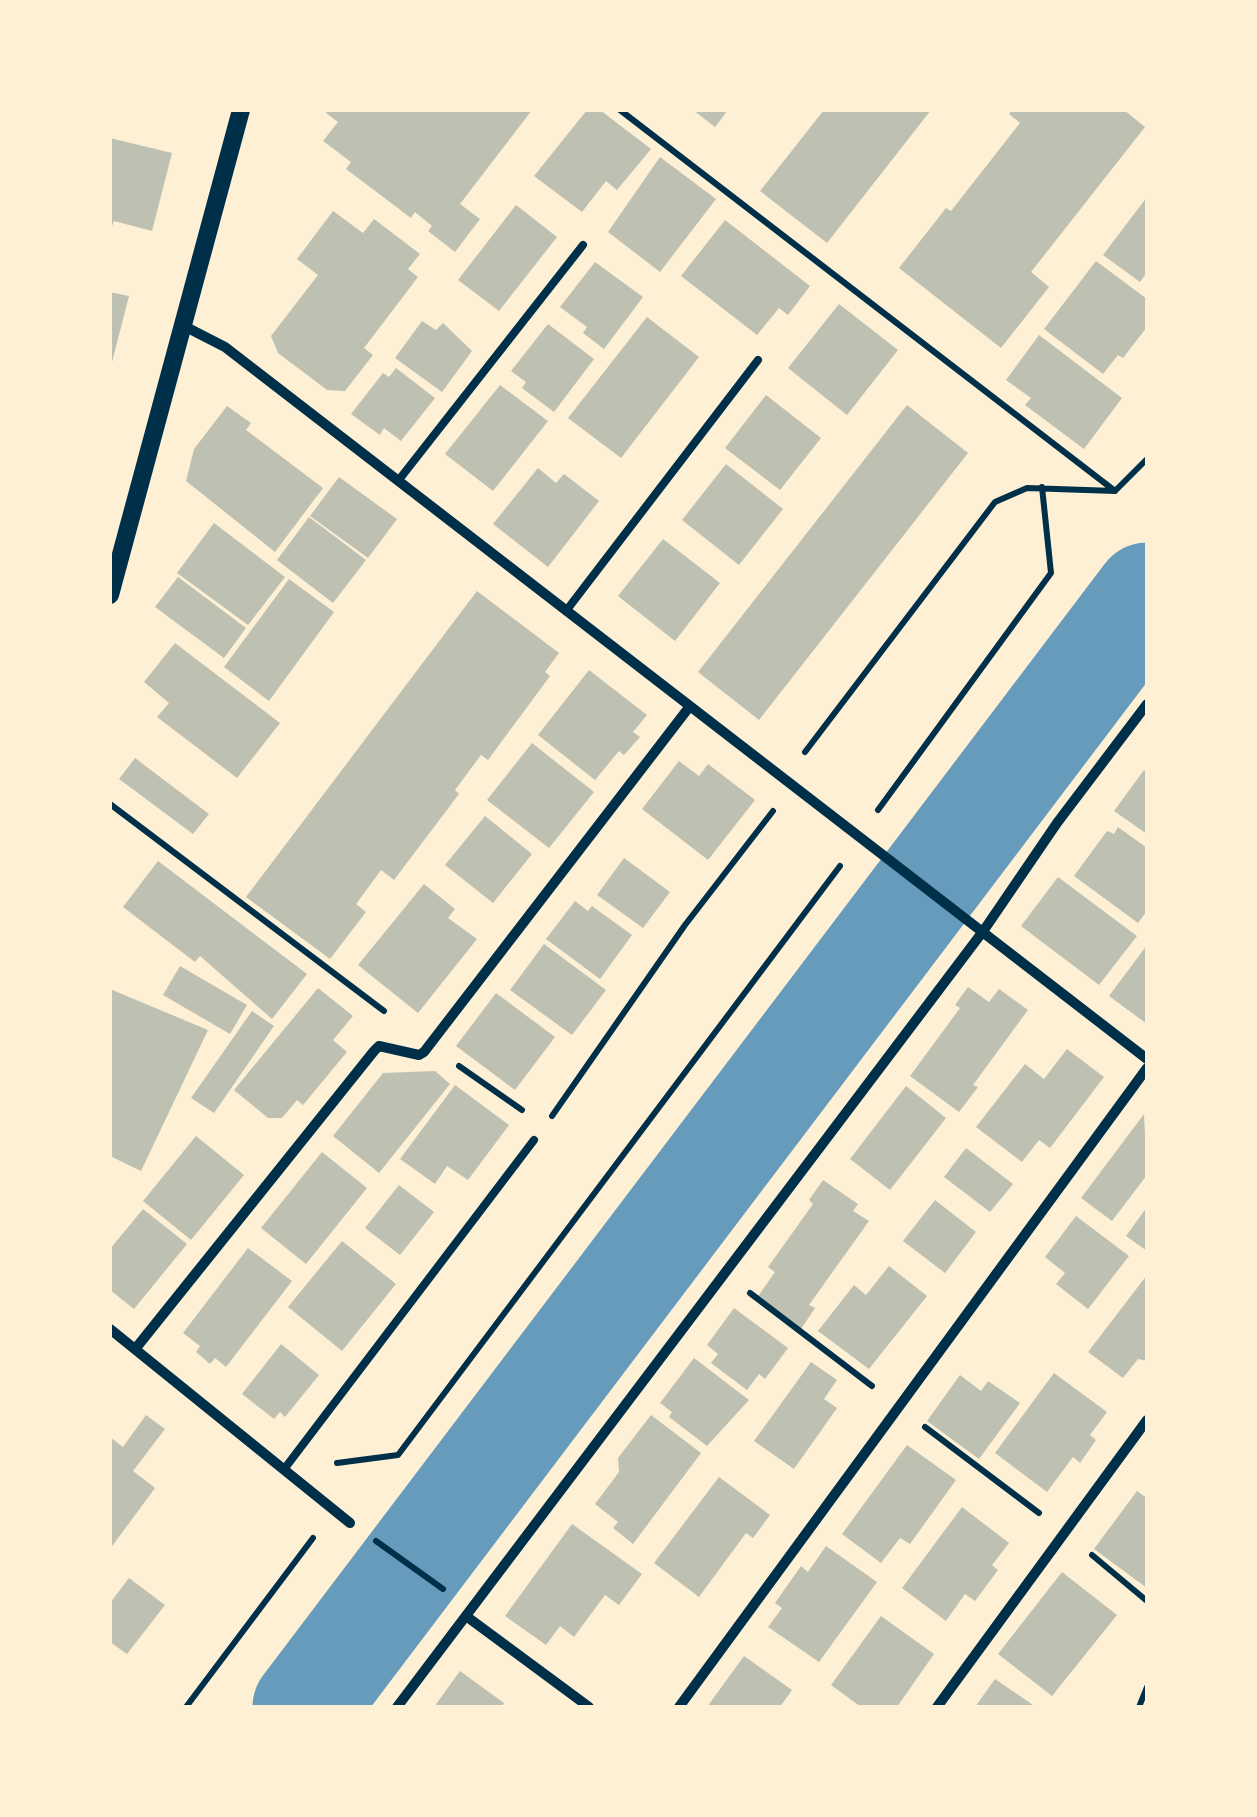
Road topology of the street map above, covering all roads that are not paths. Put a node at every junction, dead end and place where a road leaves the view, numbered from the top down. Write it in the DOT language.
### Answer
graph roads {
  1 [pos="241,110"];
  2 [pos="584,245"];
  3 [pos="184,326"];
  4 [pos="758,360"];
  5 [pos="398,481"];
  6 [pos="110,596"];
  7 [pos="566,610"];
  8 [pos="1147,704"];
  9 [pos="690,706"];
  10 [pos="984,930"];
  11 [pos="1147,1058"];
  12 [pos="1147,1068"];
  13 [pos="534,1140"];
  14 [pos="110,1329"];
  15 [pos="136,1348"];
  16 [pos="1147,1420"];
  17 [pos="285,1468"];
  18 [pos="350,1523"];
  19 [pos="466,1616"];
  20 [pos="397,1707"];
  21 [pos="589,1707"];
  22 [pos="679,1707"];
  23 [pos="937,1707"];
  1 -- 3 [label="street"];
  2 -- 5 [label="lane"];
  3 -- 5 [label="street"];
  3 -- 6 [label="street"];
  4 -- 7 [label="lane"];
  5 -- 7 [label="street"];
  7 -- 9 [label="street"];
  8 -- 10 [label="street"];
  9 -- 10 [label="street"];
  9 -- 15 [label="street"];
  10 -- 11 [label="street"];
  10 -- 19 [label="street"];
  12 -- 22 [label="street"];
  13 -- 17 [label="lane"];
  14 -- 15 [label="street"];
  15 -- 17 [label="street"];
  16 -- 23 [label="street"];
  17 -- 18 [label="street"];
  19 -- 20 [label="street"];
  19 -- 21 [label="street"];
}
